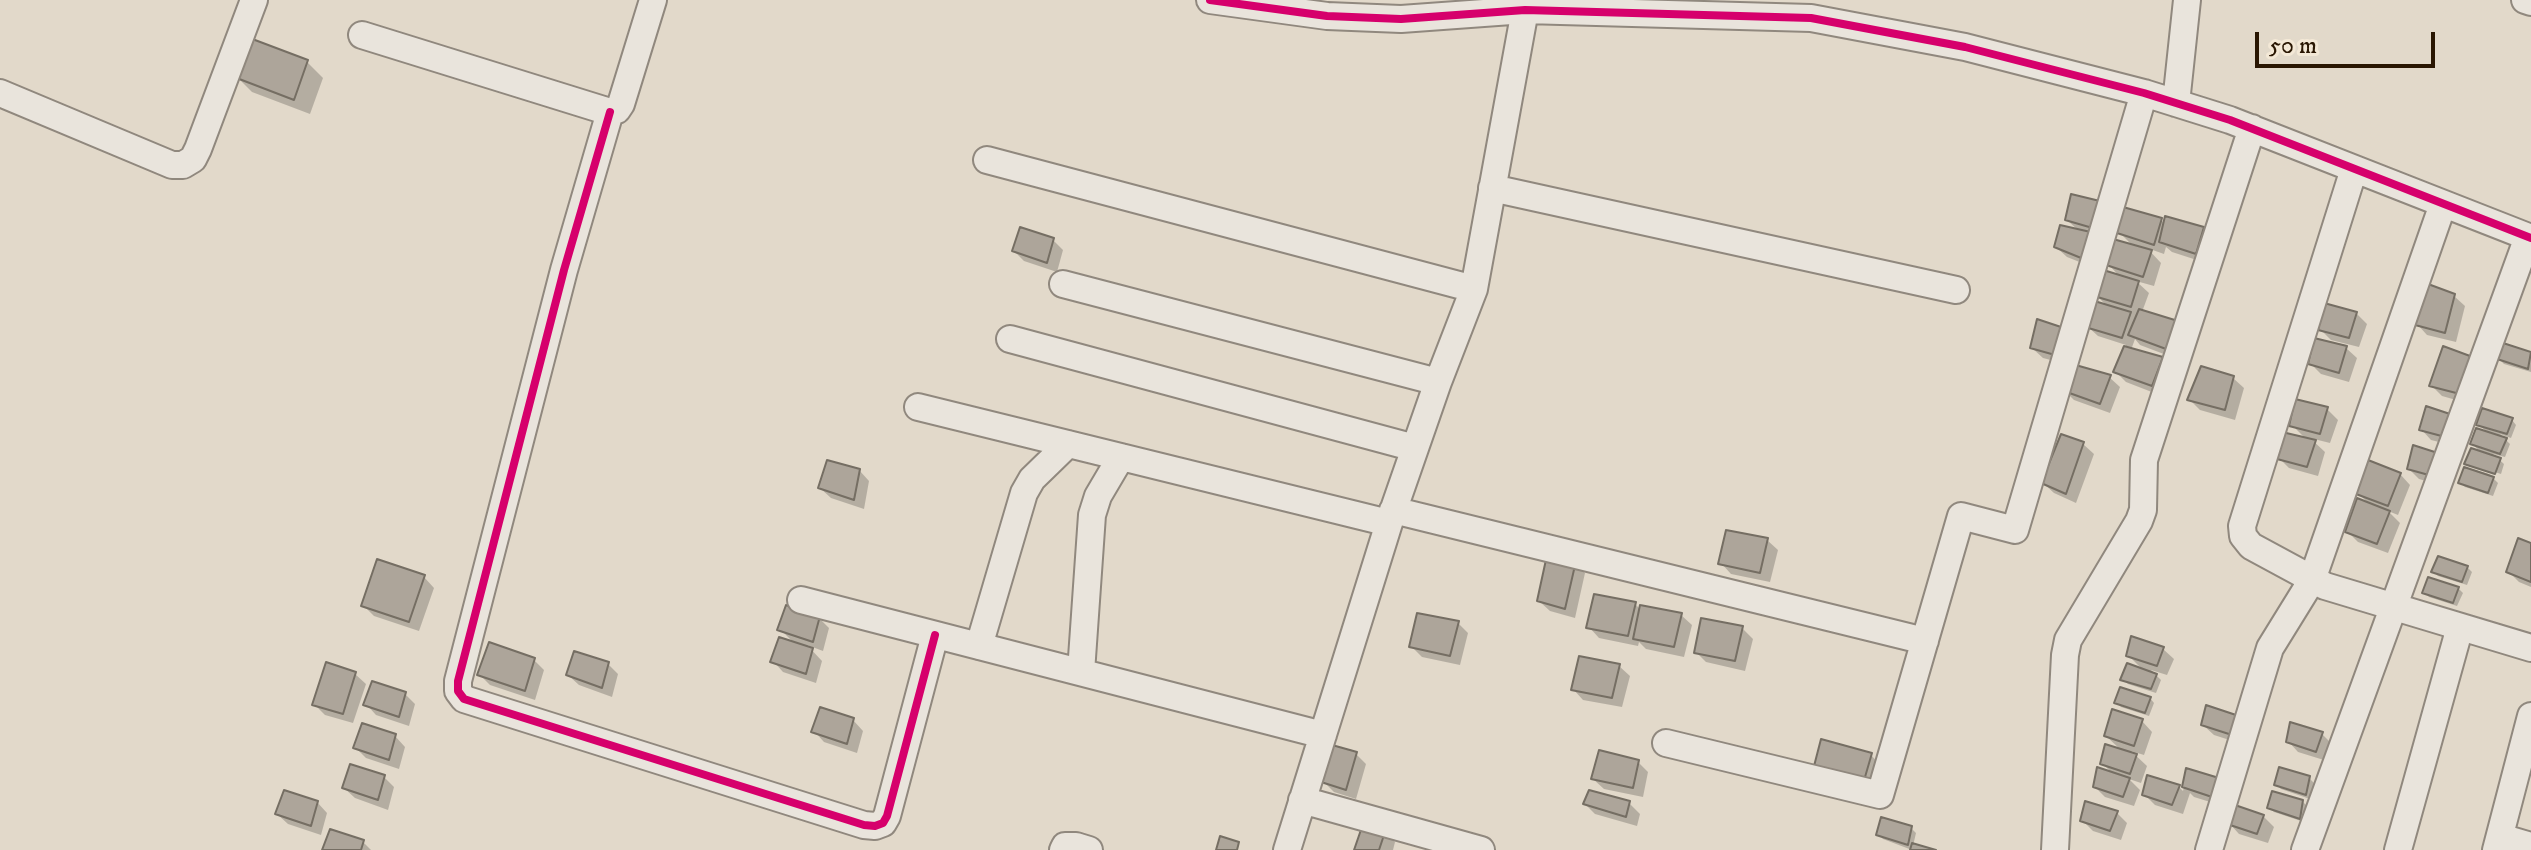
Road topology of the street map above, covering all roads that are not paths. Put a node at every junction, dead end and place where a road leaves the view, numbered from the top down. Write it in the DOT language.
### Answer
graph roads {
  1 [pos="254,0"];
  2 [pos="653,0"];
  3 [pos="1210,0"];
  4 [pos="2187,0"];
  5 [pos="2525,0"];
  6 [pos="2531,2"];
  7 [pos="1813,9"];
  8 [pos="1525,10"];
  9 [pos="362,35"];
  10 [pos="0,93"];
  11 [pos="2144,93"];
  12 [pos="2176,103"];
  13 [pos="610,112"];
  14 [pos="2252,128"];
  15 [pos="987,160"];
  16 [pos="2354,169"];
  17 [pos="1492,188"];
  18 [pos="2443,204"];
  19 [pos="2530,238"];
  20 [pos="1063,284"];
  21 [pos="1474,289"];
  22 [pos="1956,290"];
  23 [pos="1010,339"];
  24 [pos="1438,382"];
  25 [pos="918,407"];
  26 [pos="1068,444"];
  27 [pos="1415,448"];
  28 [pos="1121,457"];
  29 [pos="1391,516"];
  30 [pos="2312,580"];
  31 [pos="801,600"];
  32 [pos="2395,607"];
  33 [pos="2460,627"];
  34 [pos="935,635"];
  35 [pos="1925,641"];
  36 [pos="979,646"];
  37 [pos="2531,648"];
  38 [pos="1081,672"];
  39 [pos="2531,716"];
  40 [pos="1323,735"];
  41 [pos="1666,743"];
  42 [pos="1302,800"];
  43 [pos="2498,844"];
  44 [pos="2531,846"];
  45 [pos="1063,850"];
  46 [pos="1089,850"];
  47 [pos="1287,850"];
  48 [pos="1481,850"];
  49 [pos="2055,850"];
  50 [pos="2209,850"];
  51 [pos="2305,850"];
  52 [pos="2398,850"];
  1 -- 10 [label="street"];
  2 -- 13 [label="street"];
  3 -- 8 [label="street"];
  4 -- 12 [label="street"];
  5 -- 6 [label="street"];
  7 -- 8 [label="street"];
  7 -- 11 [label="street"];
  8 -- 17 [label="street"];
  9 -- 13 [label="street"];
  11 -- 12 [label="street"];
  11 -- 35 [label="street"];
  12 -- 14 [label="street"];
  13 -- 34 [label="street"];
  14 -- 16 [label="street"];
  14 -- 49 [label="street"];
  15 -- 21 [label="street"];
  16 -- 18 [label="street"];
  16 -- 30 [label="street"];
  17 -- 21 [label="street"];
  17 -- 22 [label="street"];
  18 -- 19 [label="street"];
  18 -- 30 [label="street"];
  19 -- 32 [label="street"];
  20 -- 24 [label="street"];
  21 -- 24 [label="street"];
  23 -- 27 [label="street"];
  24 -- 27 [label="street"];
  25 -- 26 [label="street"];
  26 -- 28 [label="street"];
  26 -- 36 [label="street"];
  27 -- 29 [label="street"];
  28 -- 29 [label="street"];
  28 -- 38 [label="street"];
  29 -- 35 [label="street"];
  29 -- 40 [label="street"];
  30 -- 32 [label="street"];
  30 -- 50 [label="street"];
  31 -- 34 [label="street"];
  32 -- 33 [label="street"];
  32 -- 51 [label="street"];
  33 -- 37 [label="street"];
  33 -- 52 [label="street"];
  34 -- 36 [label="street"];
  35 -- 41 [label="street"];
  36 -- 38 [label="street"];
  38 -- 40 [label="street"];
  39 -- 43 [label="street"];
  40 -- 42 [label="street"];
  42 -- 47 [label="street"];
  42 -- 48 [label="street"];
  43 -- 44 [label="street"];
  45 -- 46 [label="street"];
}
